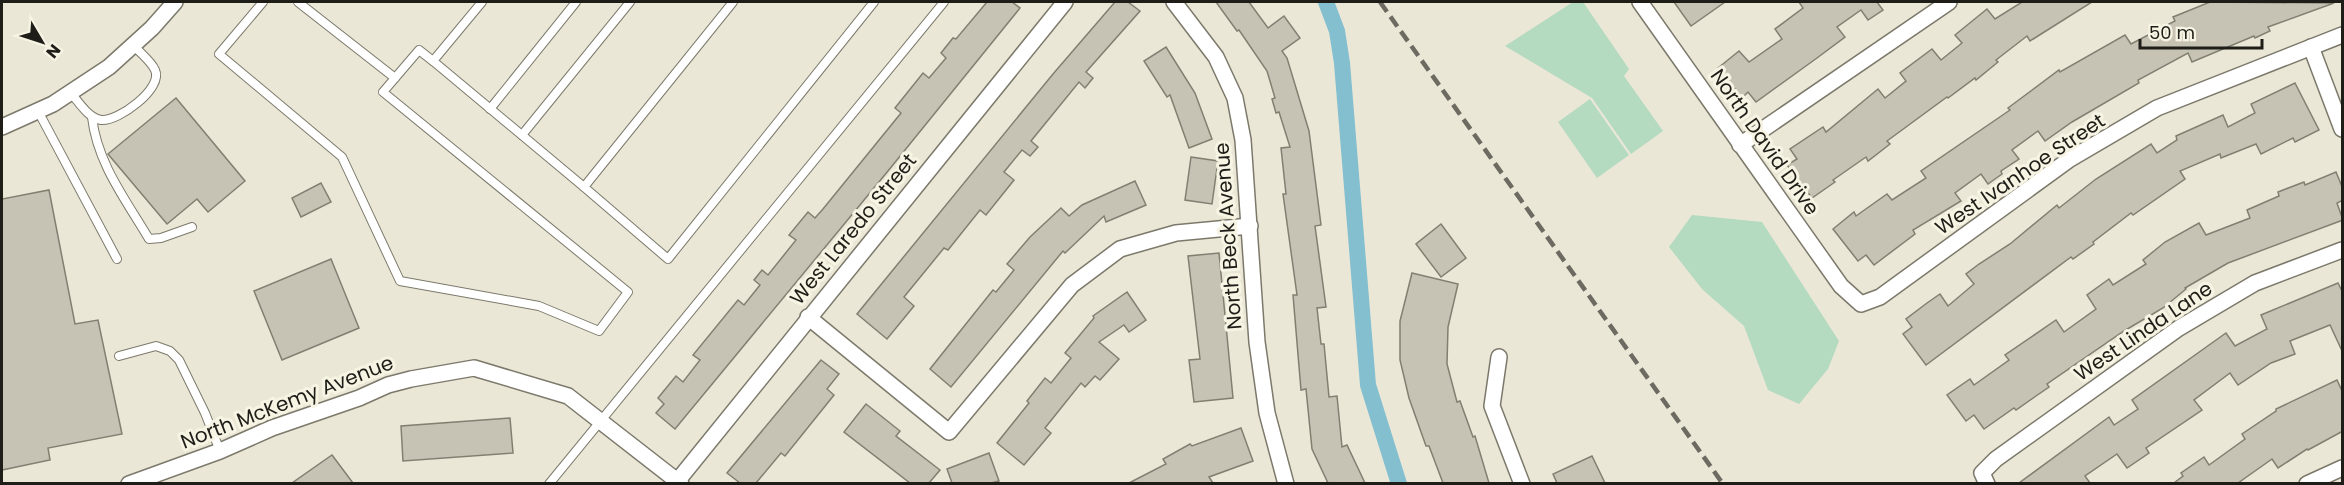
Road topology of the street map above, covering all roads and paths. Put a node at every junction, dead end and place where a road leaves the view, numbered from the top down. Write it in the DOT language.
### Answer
graph roads {
  1 [pos="175,2"];
  2 [pos="263,2"];
  3 [pos="298,2"];
  4 [pos="482,2"];
  5 [pos="576,2"];
  6 [pos="630,2"];
  7 [pos="733,2"];
  8 [pos="874,2"];
  9 [pos="944,2"];
  10 [pos="1065,2"];
  11 [pos="1174,2"];
  12 [pos="1640,2"];
  13 [pos="1949,2"];
  14 [pos="2343,35"];
  15 [pos="133,45"];
  16 [pos="2311,47"];
  17 [pos="433,61"];
  18 [pos="395,78"];
  19 [pos="70,92"];
  20 [pos="490,109"];
  21 [pos="38,111"];
  22 [pos="92,117"];
  23 [pos="2,127"];
  24 [pos="2343,129"];
  25 [pos="522,135"];
  26 [pos="1740,145"];
  27 [pos="584,187"];
  28 [pos="1250,226"];
  29 [pos="192,227"];
  30 [pos="2343,250"];
  31 [pos="117,259"];
  32 [pos="1861,304"];
  33 [pos="808,317"];
  34 [pos="119,356"];
  35 [pos="1499,357"];
  36 [pos="600,420"];
  37 [pos="220,451"];
  38 [pos="2343,468"];
  39 [pos="1984,478"];
  40 [pos="129,483"];
  41 [pos="549,483"];
  42 [pos="678,483"];
  43 [pos="1286,483"];
  44 [pos="1522,483"];
  45 [pos="2307,483"];
  1 -- 15 [label="street"];
  2 -- 18 [label="lane"];
  3 -- 18 [label="lane"];
  4 -- 17 [label="lane"];
  5 -- 20 [label="lane"];
  6 -- 25 [label="lane"];
  7 -- 27 [label="lane"];
  8 -- 27 [label="lane"];
  9 -- 36 [label="lane"];
  10 -- 33 [label="street, West Laredo Street"];
  11 -- 28 [label="street, North Beck Avenue"];
  12 -- 26 [label="street, North David Drive"];
  13 -- 26 [label="street"];
  14 -- 16 [label="street, West Ivanhoe Street"];
  15 -- 19 [label="street"];
  15 -- 22 [label="lane"];
  16 -- 24 [label="street"];
  16 -- 32 [label="street, West Ivanhoe Street"];
  17 -- 18 [label="lane"];
  17 -- 20 [label="lane"];
  19 -- 21 [label="street"];
  19 -- 22 [label="lane"];
  20 -- 25 [label="lane"];
  21 -- 23 [label="street"];
  21 -- 31 [label="lane"];
  22 -- 29 [label="lane"];
  25 -- 27 [label="lane"];
  26 -- 32 [label="street, North David Drive"];
  28 -- 33 [label="street"];
  28 -- 43 [label="street, North Beck Avenue"];
  30 -- 39 [label="street, West Linda Lane"];
  33 -- 42 [label="street, West Laredo Street"];
  34 -- 37 [label="lane"];
  35 -- 44 [label="street"];
  36 -- 37 [label="street, North McKemy Avenue"];
  36 -- 41 [label="lane"];
  36 -- 42 [label="street, North McKemy Avenue"];
  37 -- 40 [label="street, North McKemy Avenue"];
  38 -- 45 [label="street"];
}
